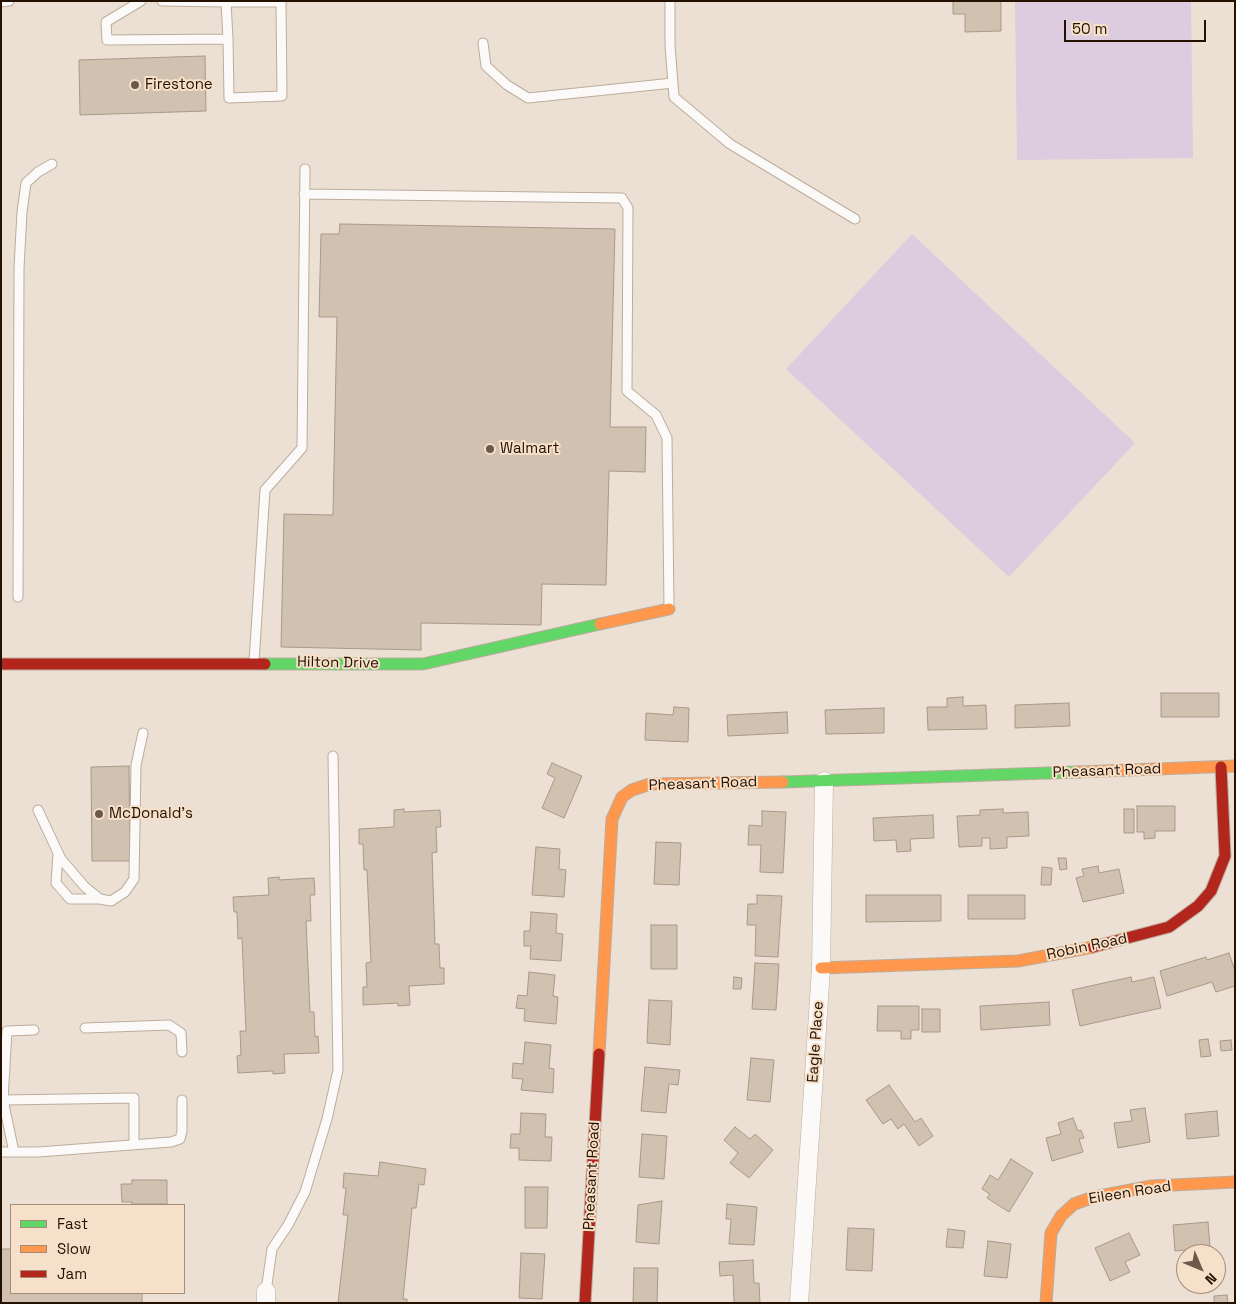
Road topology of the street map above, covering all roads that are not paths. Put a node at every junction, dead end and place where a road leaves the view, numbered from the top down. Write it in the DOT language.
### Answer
graph roads {
  1 [pos="9,1"];
  2 [pos="140,1"];
  3 [pos="162,1"];
  4 [pos="670,1"];
  5 [pos="1,2"];
  6 [pos="226,2"];
  7 [pos="228,39"];
  8 [pos="483,43"];
  9 [pos="673,83"];
  10 [pos="52,164"];
  11 [pos="305,169"];
  12 [pos="304,194"];
  13 [pos="855,219"];
  14 [pos="18,597"];
  15 [pos="668,609"];
  16 [pos="254,662"];
  17 [pos="1,664"];
  18 [pos="144,733"];
  19 [pos="333,756"];
  20 [pos="1235,766"];
  21 [pos="1221,767"];
  22 [pos="824,781"];
  23 [pos="38,810"];
  24 [pos="58,854"];
  25 [pos="100,899"];
  26 [pos="821,968"];
  27 [pos="84,1028"];
  28 [pos="34,1030"];
  29 [pos="182,1052"];
  30 [pos="3,1100"];
  31 [pos="182,1100"];
  32 [pos="5,1132"];
  33 [pos="134,1143"];
  34 [pos="1,1152"];
  35 [pos="14,1152"];
  36 [pos="1235,1182"];
  37 [pos="266,1297"];
  38 [pos="585,1303"];
  39 [pos="799,1303"];
  40 [pos="1046,1303"];
  1 -- 5 [label="lane"];
  2 -- 7 [label="lane"];
  3 -- 6 [label="lane"];
  4 -- 9 [label="lane"];
  6 -- 7 [label="lane"];
  6 -- 7 [label="lane"];
  8 -- 9 [label="lane"];
  9 -- 13 [label="lane"];
  10 -- 14 [label="lane"];
  11 -- 12 [label="lane"];
  12 -- 15 [label="lane"];
  12 -- 16 [label="lane"];
  15 -- 16 [label="street, Hilton Drive"];
  16 -- 17 [label="street, Hilton Drive"];
  18 -- 25 [label="lane"];
  19 -- 37 [label="lane"];
  20 -- 21 [label="street, Pheasant Road"];
  21 -- 22 [label="street, Pheasant Road"];
  21 -- 26 [label="street, Robin Road"];
  22 -- 26 [label="street, Eagle Place"];
  22 -- 38 [label="street, Pheasant Road"];
  23 -- 24 [label="lane"];
  24 -- 25 [label="lane"];
  24 -- 25 [label="lane"];
  26 -- 39 [label="street, Eagle Place"];
  27 -- 29 [label="lane"];
  28 -- 30 [label="lane"];
  30 -- 32 [label="lane"];
  30 -- 33 [label="lane"];
  31 -- 33 [label="lane"];
  32 -- 35 [label="lane"];
  33 -- 35 [label="lane"];
  34 -- 35 [label="lane"];
  36 -- 40 [label="street, Eileen Road"];
}
